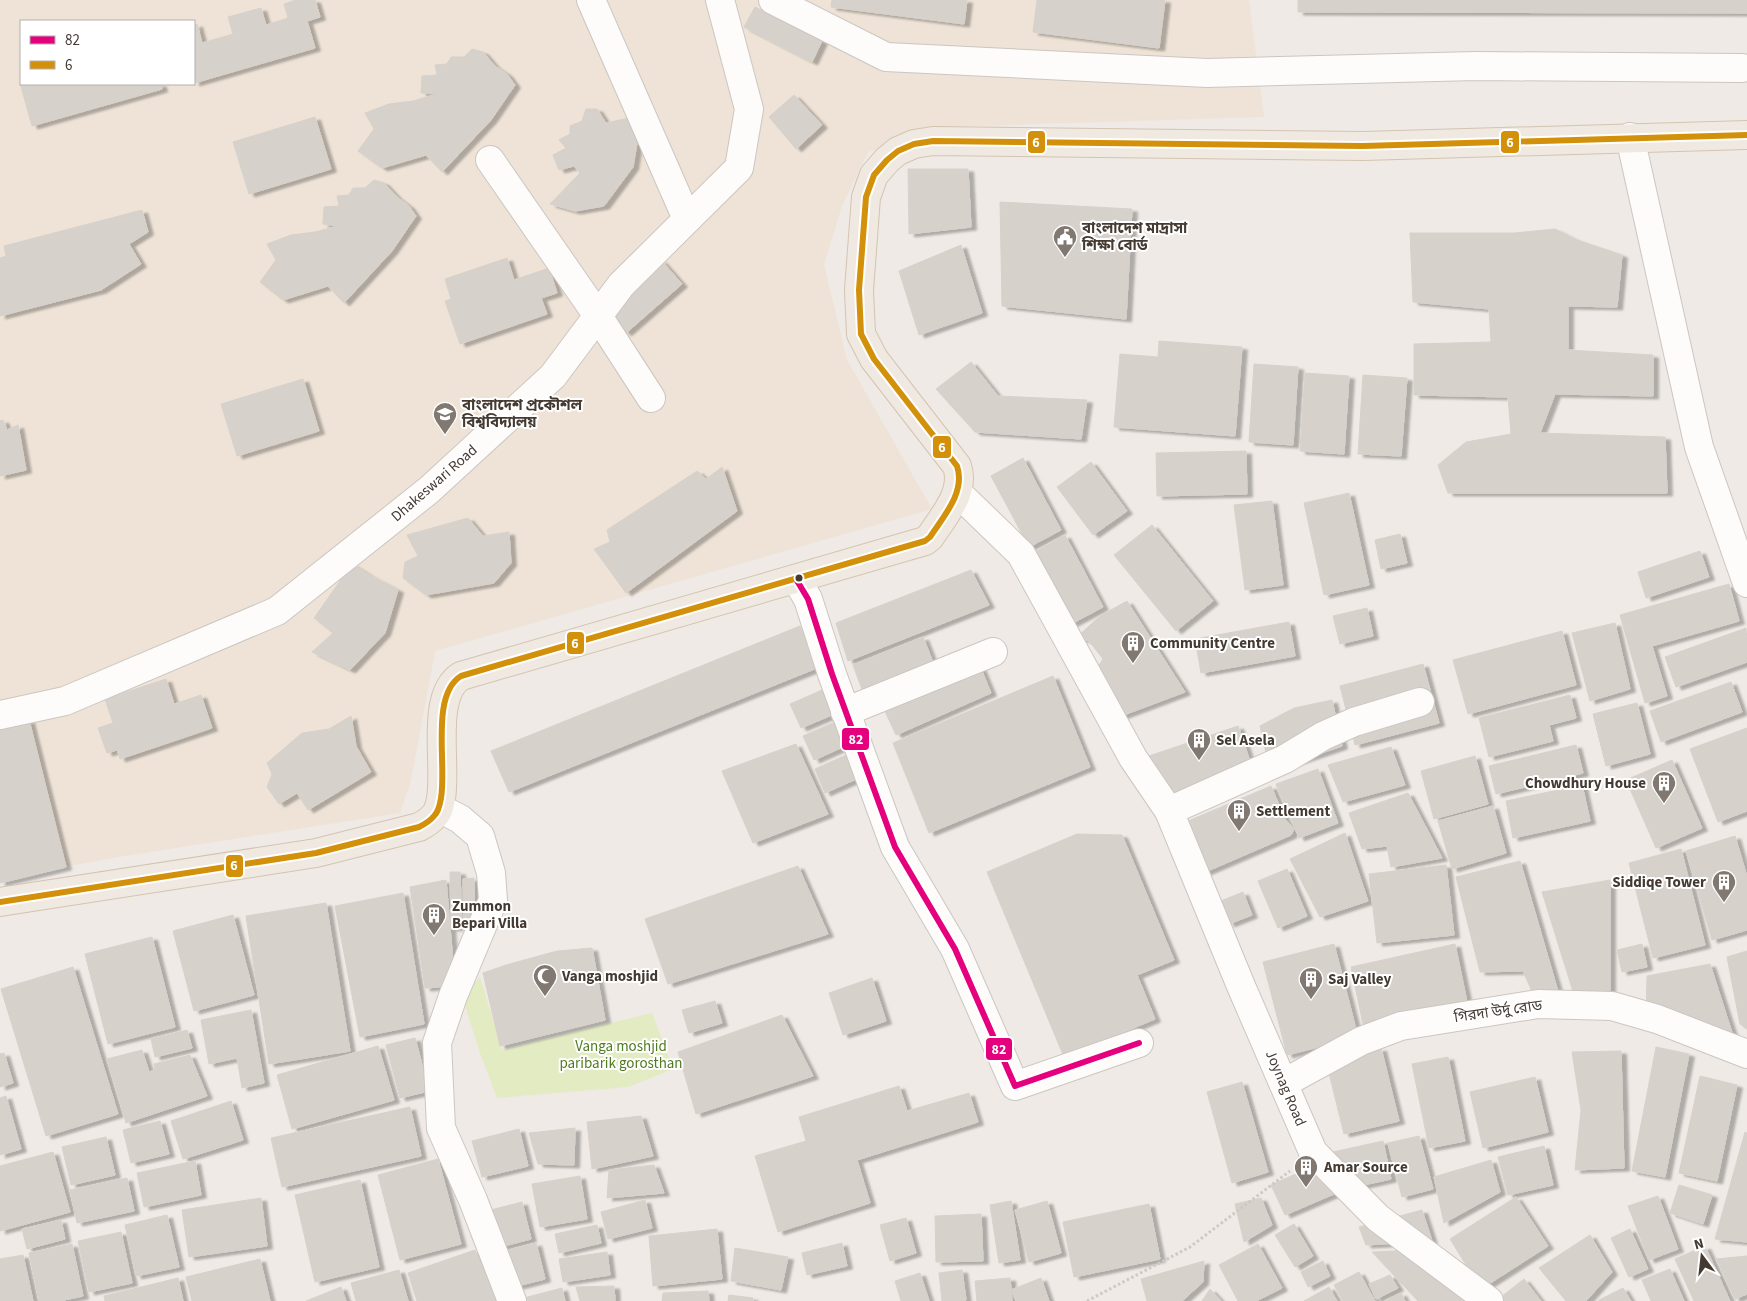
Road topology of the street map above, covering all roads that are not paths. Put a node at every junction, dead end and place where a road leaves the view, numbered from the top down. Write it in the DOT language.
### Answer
graph roads {
  1 [pos="591,0"];
  2 [pos="720,0"];
  3 [pos="773,0"];
  4 [pos="1742,68"];
  5 [pos="1747,135"];
  6 [pos="1630,137"];
  7 [pos="490,160"];
  8 [pos="687,219"];
  9 [pos="598,316"];
  10 [pos="650,398"];
  11 [pos="958,493"];
  12 [pos="796,579"];
  13 [pos="1747,583"];
  14 [pos="993,652"];
  15 [pos="1420,702"];
  16 [pos="845,712"];
  17 [pos="0,715"];
  18 [pos="439,808"];
  19 [pos="1169,811"];
  20 [pos="0,902"];
  21 [pos="1139,1043"];
  22 [pos="1747,1054"];
  23 [pos="1284,1083"];
  24 [pos="512,1301"];
  25 [pos="1489,1301"];
  1 -- 8 [label="street"];
  2 -- 8 [label="street, Dhakeswari Road"];
  3 -- 4 [label="street"];
  5 -- 6 [label="main road"];
  6 -- 11 [label="main road"];
  6 -- 13 [label="street"];
  7 -- 9 [label="street"];
  8 -- 9 [label="street, Dhakeswari Road"];
  9 -- 10 [label="street"];
  9 -- 17 [label="street, Dhakeswari Road"];
  11 -- 12 [label="main road"];
  11 -- 19 [label="street, Joynag Road"];
  12 -- 16 [label="street"];
  12 -- 18 [label="main road"];
  14 -- 16 [label="street"];
  15 -- 19 [label="street"];
  16 -- 21 [label="street"];
  18 -- 20 [label="main road"];
  18 -- 24 [label="street"];
  19 -- 23 [label="street, Joynag Road"];
  22 -- 23 [label="street, গিরদা উর্দু রোড"];
  23 -- 25 [label="street, Joynag Road"];
}
